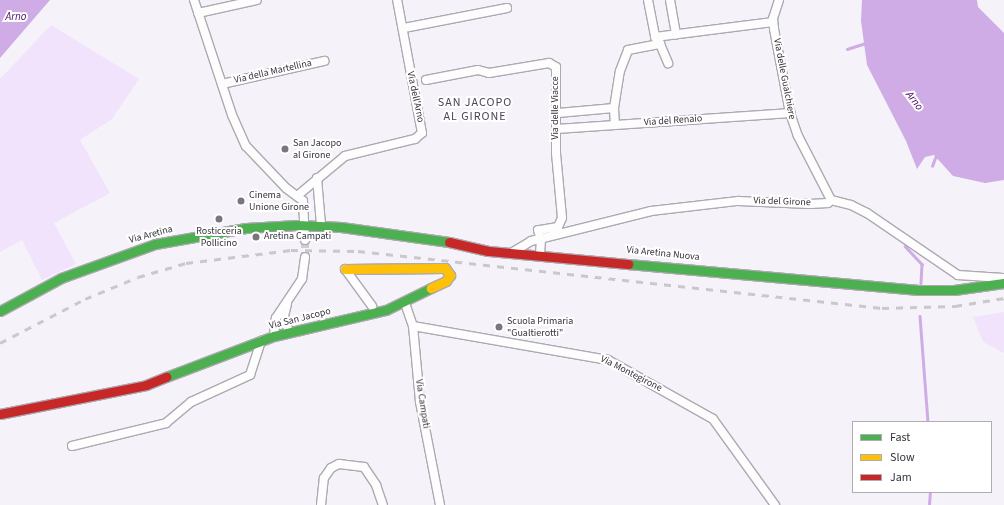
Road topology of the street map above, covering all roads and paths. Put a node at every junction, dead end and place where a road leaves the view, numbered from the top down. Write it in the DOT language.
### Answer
graph roads {
  1 [pos="194,0"];
  2 [pos="256,0"];
  3 [pos="397,0"];
  4 [pos="648,0"];
  5 [pos="670,0"];
  6 [pos="779,0"];
  7 [pos="507,8"];
  8 [pos="198,13"];
  9 [pos="773,22"];
  10 [pos="404,28"];
  11 [pos="676,34"];
  12 [pos="324,61"];
  13 [pos="668,63"];
  14 [pos="426,80"];
  15 [pos="222,84"];
  16 [pos="614,108"];
  17 [pos="558,113"];
  18 [pos="790,114"];
  19 [pos="615,125"];
  20 [pos="557,129"];
  21 [pos="317,178"];
  22 [pos="297,196"];
  23 [pos="831,200"];
  24 [pos="304,225"];
  25 [pos="321,225"];
  26 [pos="541,239"];
  27 [pos="305,240"];
  28 [pos="512,252"];
  29 [pos="540,254"];
  30 [pos="305,257"];
  31 [pos="345,269"];
  32 [pos="1004,278"];
  33 [pos="1004,283"];
  34 [pos="405,302"];
  35 [pos="287,304"];
  36 [pos="372,306"];
  37 [pos="0,311"];
  38 [pos="413,326"];
  39 [pos="289,332"];
  40 [pos="274,336"];
  41 [pos="261,341"];
  42 [pos="0,414"];
  43 [pos="72,446"];
  44 [pos="321,505"];
  45 [pos="383,505"];
  46 [pos="440,505"];
  47 [pos="775,505"];
  1 -- 8 [label="street, Via della Martellina"];
  2 -- 8 [label="street"];
  3 -- 10 [label="street, Via dell'Arno"];
  4 -- 11 [label="street"];
  5 -- 11 [label="street"];
  6 -- 9 [label="street, Via delle Gualchiere"];
  7 -- 10 [label="street"];
  8 -- 15 [label="street, Via della Martellina"];
  9 -- 11 [label="street"];
  9 -- 18 [label="street, Via delle Gualchiere"];
  10 -- 21 [label="street, Via dell'Arno"];
  12 -- 15 [label="street, Via della Martellina"];
  13 -- 16 [label="street"];
  14 -- 17 [label="street, Via delle Viacce"];
  15 -- 22 [label="street, Via della Martellina"];
  16 -- 17 [label="street"];
  16 -- 19 [label="street"];
  17 -- 20 [label="street, Via delle Viacce"];
  18 -- 19 [label="street, Via del Renaio"];
  18 -- 23 [label="street, Via delle Gualchiere"];
  19 -- 20 [label="street, Via del Renaio"];
  20 -- 26 [label="street, Via delle Viacce"];
  21 -- 22 [label="street"];
  21 -- 25 [label="street"];
  22 -- 24 [label="street"];
  23 -- 26 [label="street, Via del Girone"];
  23 -- 32 [label="street, Via del Girone"];
  24 -- 25 [label="main road, Via Aretina"];
  24 -- 27 [label="street"];
  24 -- 37 [label="main road, Via Aretina"];
  25 -- 28 [label="main road, Via Aretina Nuova"];
  26 -- 28 [label="street, Via del Girone"];
  26 -- 29 [label="street"];
  28 -- 29 [label="main road, Via Aretina Nuova"];
  29 -- 33 [label="main road, Via Aretina Nuova"];
  30 -- 35 [label="street"];
  31 -- 34 [label="main road, Via San Jacopo"];
  31 -- 36 [label="street, Via San Jacopo"];
  34 -- 38 [label="street, Via Campati"];
  34 -- 39 [label="main road, Via San Jacopo"];
  35 -- 39 [label="street"];
  35 -- 40 [label="street"];
  38 -- 46 [label="street, Via Campati"];
  38 -- 47 [label="street, Via Montegirone"];
  39 -- 40 [label="main road, Via San Jacopo"];
  40 -- 41 [label="main road, Via San Jacopo"];
  41 -- 42 [label="main road, Via San Jacopo"];
  41 -- 43 [label="street"];
  44 -- 45 [label="street"];
}
